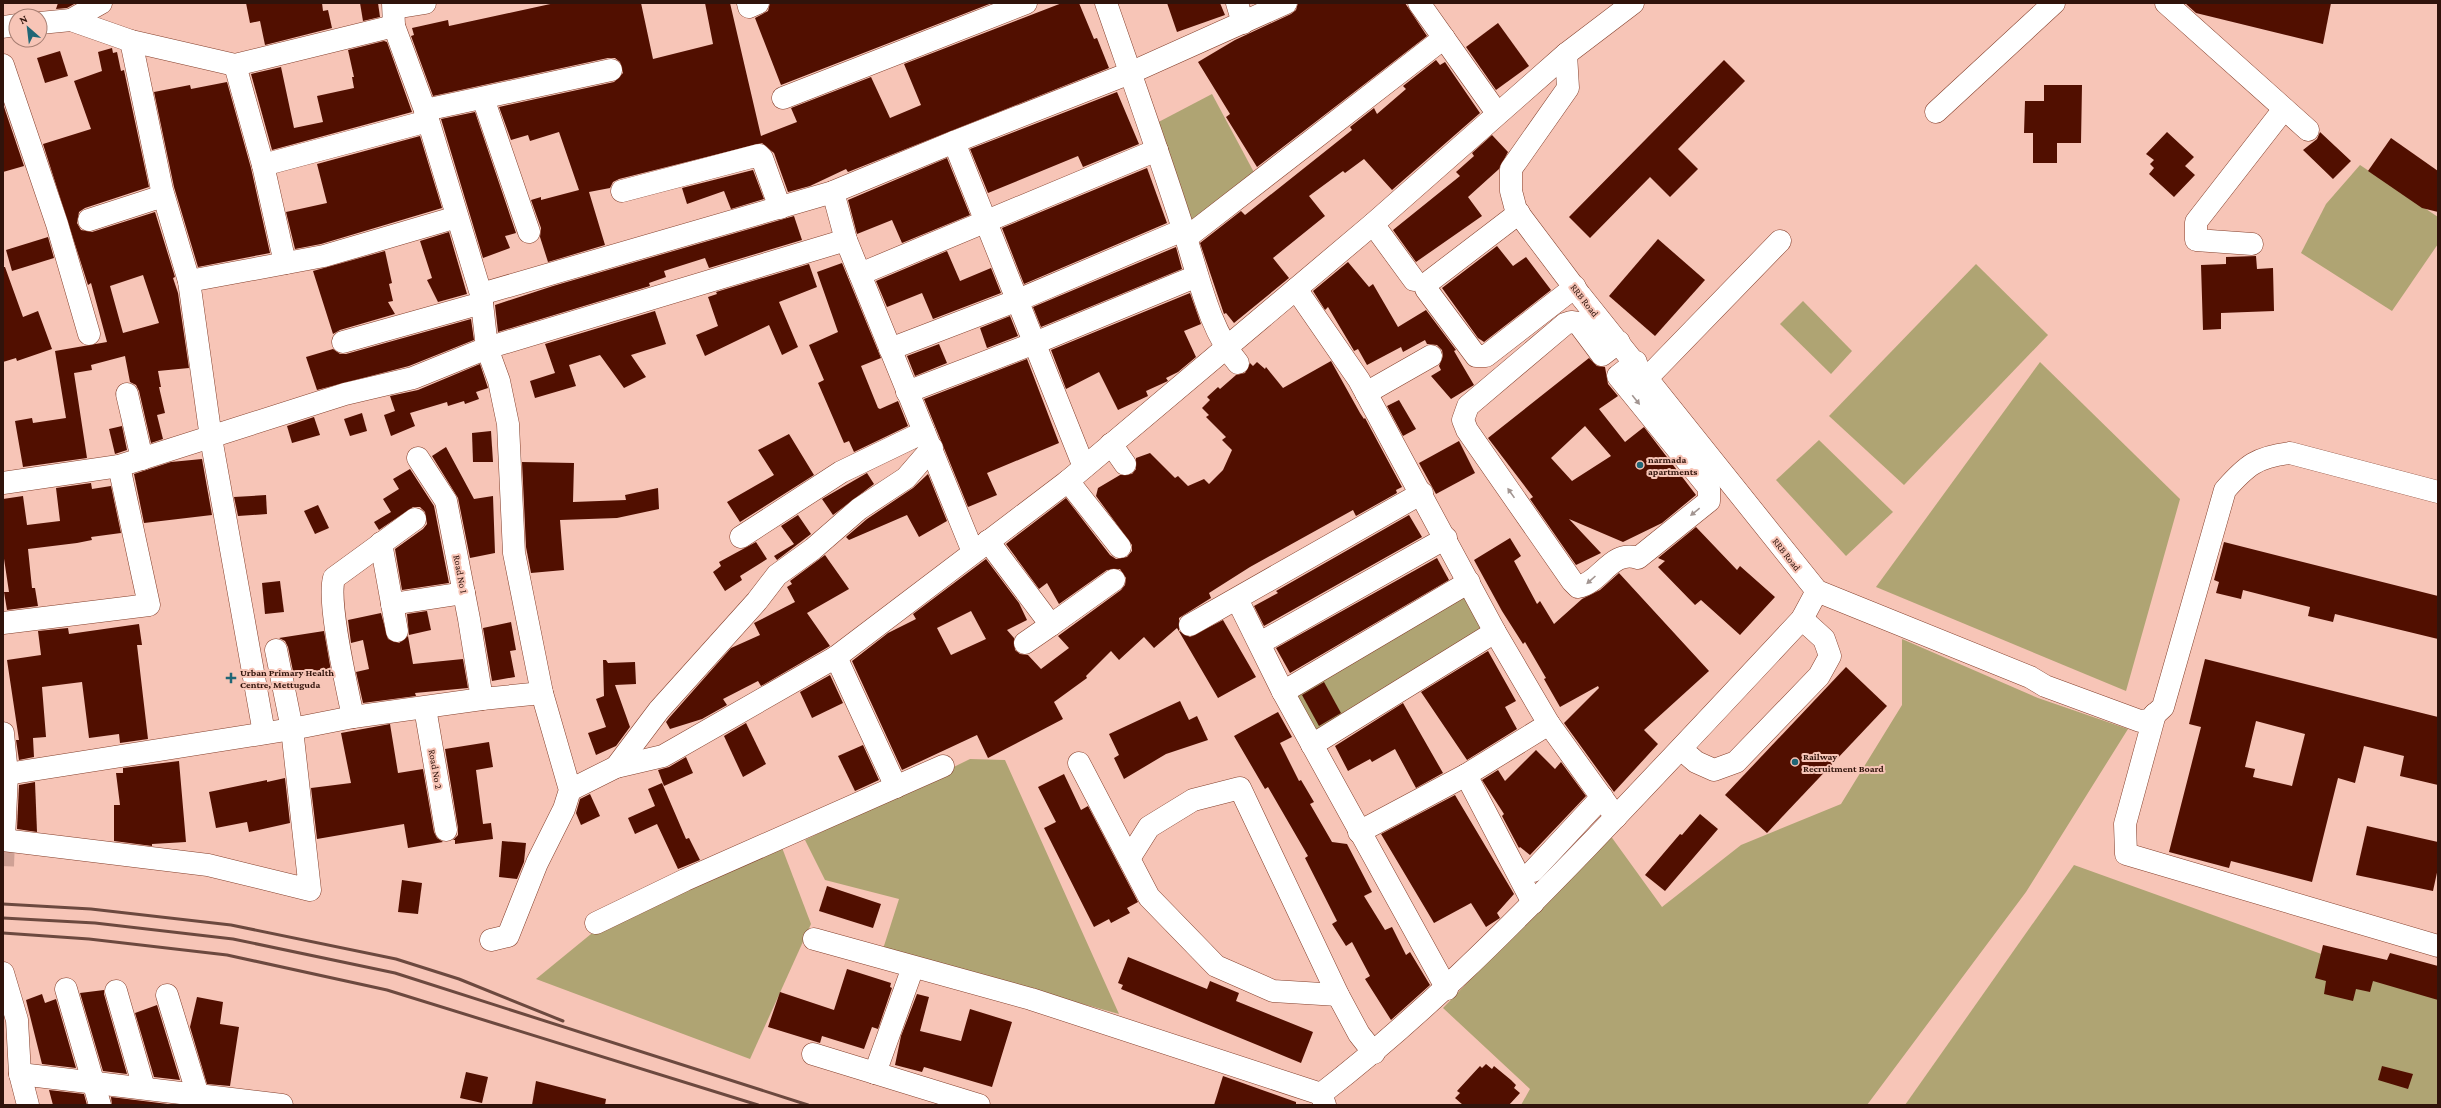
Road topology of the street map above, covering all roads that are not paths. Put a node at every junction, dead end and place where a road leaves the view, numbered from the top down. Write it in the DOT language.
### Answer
graph roads {
  1 [pos="101,3"];
  2 [pos="425,3"];
  3 [pos="748,3"];
  4 [pos="758,3"];
  5 [pos="1026,3"];
  6 [pos="1106,3"];
  7 [pos="1286,3"];
  8 [pos="1419,3"];
  9 [pos="1633,3"];
  10 [pos="2054,3"];
  11 [pos="2166,3"];
  12 [pos="394,12"];
  13 [pos="1240,13"];
  14 [pos="71,20"];
  15 [pos="48,22"];
  16 [pos="1444,38"];
  17 [pos="131,41"];
  18 [pos="1566,54"];
  19 [pos="235,64"];
  20 [pos="3,65"];
  21 [pos="611,70"];
  22 [pos="1130,73"];
  23 [pos="483,98"];
  24 [pos="783,98"];
  25 [pos="2284,109"];
  26 [pos="1936,112"];
  27 [pos="1498,114"];
  28 [pos="427,116"];
  29 [pos="2308,130"];
  30 [pos="954,142"];
  31 [pos="1157,150"];
  32 [pos="263,165"];
  33 [pos="622,191"];
  34 [pos="833,192"];
  35 [pos="159,198"];
  36 [pos="780,208"];
  37 [pos="1519,213"];
  38 [pos="458,217"];
  39 [pos="89,220"];
  40 [pos="985,220"];
  41 [pos="1373,224"];
  42 [pos="528,232"];
  43 [pos="1185,234"];
  44 [pos="846,240"];
  45 [pos="1780,241"];
  46 [pos="2252,244"];
  47 [pos="285,263"];
  48 [pos="182,274"];
  49 [pos="860,274"];
  50 [pos="1197,276"];
  51 [pos="1414,280"];
  52 [pos="1574,287"];
  53 [pos="1296,289"];
  54 [pos="481,298"];
  55 [pos="1018,300"];
  56 [pos="89,334"];
  57 [pos="343,342"];
  58 [pos="1036,343"];
  59 [pos="487,348"];
  60 [pos="890,348"];
  61 [pos="1611,348"];
  62 [pos="1232,356"];
  63 [pos="1431,356"];
  64 [pos="1642,369"];
  65 [pos="1618,376"];
  66 [pos="907,392"];
  67 [pos="1366,393"];
  68 [pos="127,394"];
  69 [pos="211,438"];
  70 [pos="928,440"];
  71 [pos="1111,444"];
  72 [pos="418,458"];
  73 [pos="142,459"];
  74 [pos="1125,464"];
  75 [pos="119,466"];
  76 [pos="1076,474"];
  77 [pos="3,483"];
  78 [pos="2438,492"];
  79 [pos="1422,493"];
  80 [pos="415,519"];
  81 [pos="741,537"];
  82 [pos="1446,538"];
  83 [pos="381,543"];
  84 [pos="981,547"];
  85 [pos="1120,547"];
  86 [pos="1114,580"];
  87 [pos="1469,582"];
  88 [pos="1816,591"];
  89 [pos="464,592"];
  90 [pos="1237,599"];
  91 [pos="392,604"];
  92 [pos="1802,619"];
  93 [pos="3,623"];
  94 [pos="1051,625"];
  95 [pos="1190,625"];
  96 [pos="397,631"];
  97 [pos="1495,632"];
  98 [pos="1025,643"];
  99 [pos="1260,643"];
  100 [pos="276,650"];
  101 [pos="836,656"];
  102 [pos="1283,692"];
  103 [pos="542,693"];
  104 [pos="482,699"];
  105 [pos="425,708"];
  106 [pos="2155,714"];
  107 [pos="353,717"];
  108 [pos="1549,724"];
  109 [pos="292,729"];
  110 [pos="264,732"];
  111 [pos="3,733"];
  112 [pos="1312,745"];
  113 [pos="1681,749"];
  114 [pos="1556,753"];
  115 [pos="1079,763"];
  116 [pos="943,766"];
  117 [pos="616,767"];
  118 [pos="7,774"];
  119 [pos="1466,775"];
  120 [pos="896,787"];
  121 [pos="570,790"];
  122 [pos="1599,801"];
  123 [pos="1616,817"];
  124 [pos="446,830"];
  125 [pos="1359,832"];
  126 [pos="4,840"];
  127 [pos="1130,857"];
  128 [pos="1533,871"];
  129 [pos="1534,903"];
  130 [pos="596,923"];
  131 [pos="814,939"];
  132 [pos="491,940"];
  133 [pos="2438,946"];
  134 [pos="913,967"];
  135 [pos="3,973"];
  136 [pos="66,989"];
  137 [pos="1447,989"];
  138 [pos="116,991"];
  139 [pos="167,995"];
  140 [pos="1338,995"];
  141 [pos="813,1054"];
  142 [pos="1374,1054"];
  143 [pos="875,1073"];
  144 [pos="20,1074"];
  145 [pos="93,1082"];
  146 [pos="144,1088"];
  147 [pos="1323,1099"];
  148 [pos="199,1100"];
  149 [pos="253,1103"];
  150 [pos="28,1105"];
  151 [pos="100,1105"];
  152 [pos="282,1105"];
  153 [pos="978,1105"];
  1 -- 14 [label="street"];
  2 -- 12 [label="street"];
  3 -- 4 [label="street"];
  5 -- 24 [label="street"];
  6 -- 22 [label="street"];
  7 -- 13 [label="street"];
  8 -- 16 [label="street"];
  9 -- 18 [label="street"];
  10 -- 26 [label="street"];
  11 -- 25 [label="street"];
  12 -- 19 [label="street"];
  12 -- 28 [label="street"];
  13 -- 22 [label="street"];
  14 -- 15 [label="street"];
  14 -- 17 [label="street"];
  16 -- 27 [label="street"];
  16 -- 43 [label="street"];
  17 -- 19 [label="street"];
  17 -- 35 [label="street"];
  18 -- 27 [label="street"];
  18 -- 37 [label="street, RRB Road"];
  19 -- 32 [label="street"];
  20 -- 56 [label="street"];
  21 -- 23 [label="street"];
  22 -- 30 [label="street"];
  22 -- 31 [label="street"];
  23 -- 28 [label="street"];
  23 -- 42 [label="street"];
  25 -- 29 [label="street"];
  25 -- 46 [label="street"];
  27 -- 41 [label="street"];
  28 -- 32 [label="street"];
  28 -- 38 [label="street"];
  30 -- 34 [label="street"];
  30 -- 40 [label="street"];
  31 -- 40 [label="street"];
  31 -- 43 [label="street"];
  32 -- 47 [label="street"];
  33 -- 36 [label="street"];
  34 -- 36 [label="street"];
  34 -- 44 [label="street"];
  35 -- 39 [label="street"];
  35 -- 48 [label="street"];
  36 -- 54 [label="street"];
  37 -- 52 [label="street, RRB Road"];
  37 -- 52 [label="street"];
  38 -- 47 [label="street"];
  38 -- 54 [label="street"];
  40 -- 49 [label="street"];
  40 -- 55 [label="street"];
  41 -- 51 [label="street"];
  41 -- 53 [label="street"];
  43 -- 50 [label="street"];
  43 -- 55 [label="street"];
  44 -- 49 [label="street"];
  44 -- 59 [label="street"];
  45 -- 64 [label="street"];
  47 -- 48 [label="street"];
  48 -- 69 [label="street"];
  49 -- 60 [label="street"];
  50 -- 58 [label="street"];
  50 -- 62 [label="street"];
  52 -- 61 [label="street, RRB Road"];
  53 -- 62 [label="street"];
  53 -- 67 [label="street"];
  54 -- 57 [label="street"];
  54 -- 59 [label="street"];
  55 -- 58 [label="street"];
  55 -- 60 [label="street"];
  58 -- 66 [label="street"];
  58 -- 76 [label="street"];
  59 -- 69 [label="street"];
  59 -- 103 [label="street"];
  60 -- 66 [label="street"];
  61 -- 64 [label="street, RRB Road"];
  61 -- 65 [label="street"];
  65 -- 61 [label="street, one-way"];
  62 -- 71 [label="street"];
  63 -- 67 [label="street"];
  64 -- 65 [label="street"];
  64 -- 88 [label="street, RRB Road"];
  66 -- 70 [label="street"];
  67 -- 79 [label="street"];
  68 -- 73 [label="street"];
  69 -- 73 [label="street"];
  69 -- 110 [label="street"];
  70 -- 81 [label="street"];
  70 -- 84 [label="street"];
  70 -- 117 [label="street"];
  71 -- 74 [label="street"];
  71 -- 76 [label="street"];
  72 -- 89 [label="street, Road No 1"];
  73 -- 75 [label="street"];
  75 -- 77 [label="street"];
  75 -- 93 [label="street"];
  76 -- 84 [label="street"];
  76 -- 85 [label="street"];
  78 -- 106 [label="street"];
  79 -- 82 [label="street"];
  79 -- 90 [label="street"];
  80 -- 83 [label="street"];
  82 -- 87 [label="street"];
  82 -- 99 [label="street"];
  83 -- 91 [label="street"];
  83 -- 107 [label="street"];
  84 -- 94 [label="street"];
  84 -- 101 [label="street"];
  86 -- 94 [label="street"];
  87 -- 97 [label="street"];
  87 -- 102 [label="street"];
  88 -- 92 [label="street"];
  88 -- 106 [label="street"];
  89 -- 91 [label="street"];
  89 -- 104 [label="street, Road No 1"];
  90 -- 95 [label="street"];
  90 -- 99 [label="street"];
  91 -- 96 [label="street"];
  92 -- 113 [label="street"];
  92 -- 113 [label="street"];
  94 -- 98 [label="street"];
  97 -- 108 [label="street"];
  97 -- 112 [label="street"];
  99 -- 102 [label="street"];
  100 -- 109 [label="street"];
  101 -- 117 [label="street"];
  101 -- 120 [label="street"];
  102 -- 112 [label="street"];
  103 -- 104 [label="street"];
  103 -- 121 [label="street"];
  104 -- 105 [label="street"];
  105 -- 107 [label="street"];
  105 -- 124 [label="street, Road No 2"];
  106 -- 133 [label="street"];
  107 -- 109 [label="street"];
  108 -- 119 [label="street"];
  108 -- 122 [label="street"];
  109 -- 110 [label="street"];
  109 -- 126 [label="street"];
  110 -- 118 [label="street"];
  111 -- 118 [label="street"];
  112 -- 125 [label="street"];
  113 -- 123 [label="street"];
  114 -- 122 [label="street"];
  115 -- 127 [label="street"];
  116 -- 120 [label="street"];
  117 -- 121 [label="street"];
  118 -- 126 [label="street"];
  119 -- 125 [label="street"];
  119 -- 129 [label="street"];
  120 -- 130 [label="street"];
  121 -- 132 [label="street"];
  122 -- 123 [label="street"];
  122 -- 128 [label="street"];
  123 -- 129 [label="street"];
  125 -- 137 [label="street"];
  127 -- 140 [label="street"];
  127 -- 140 [label="street"];
  129 -- 137 [label="street"];
  131 -- 134 [label="street"];
  134 -- 143 [label="street"];
  134 -- 147 [label="street"];
  135 -- 144 [label="street"];
  136 -- 145 [label="street"];
  137 -- 142 [label="street"];
  138 -- 146 [label="street"];
  139 -- 148 [label="street"];
  140 -- 142 [label="street"];
  141 -- 143 [label="street"];
  142 -- 147 [label="street"];
  143 -- 153 [label="street"];
  144 -- 145 [label="street"];
  144 -- 150 [label="street"];
  145 -- 146 [label="street"];
  145 -- 151 [label="street"];
  146 -- 148 [label="street"];
  148 -- 149 [label="street"];
  149 -- 152 [label="street"];
}
